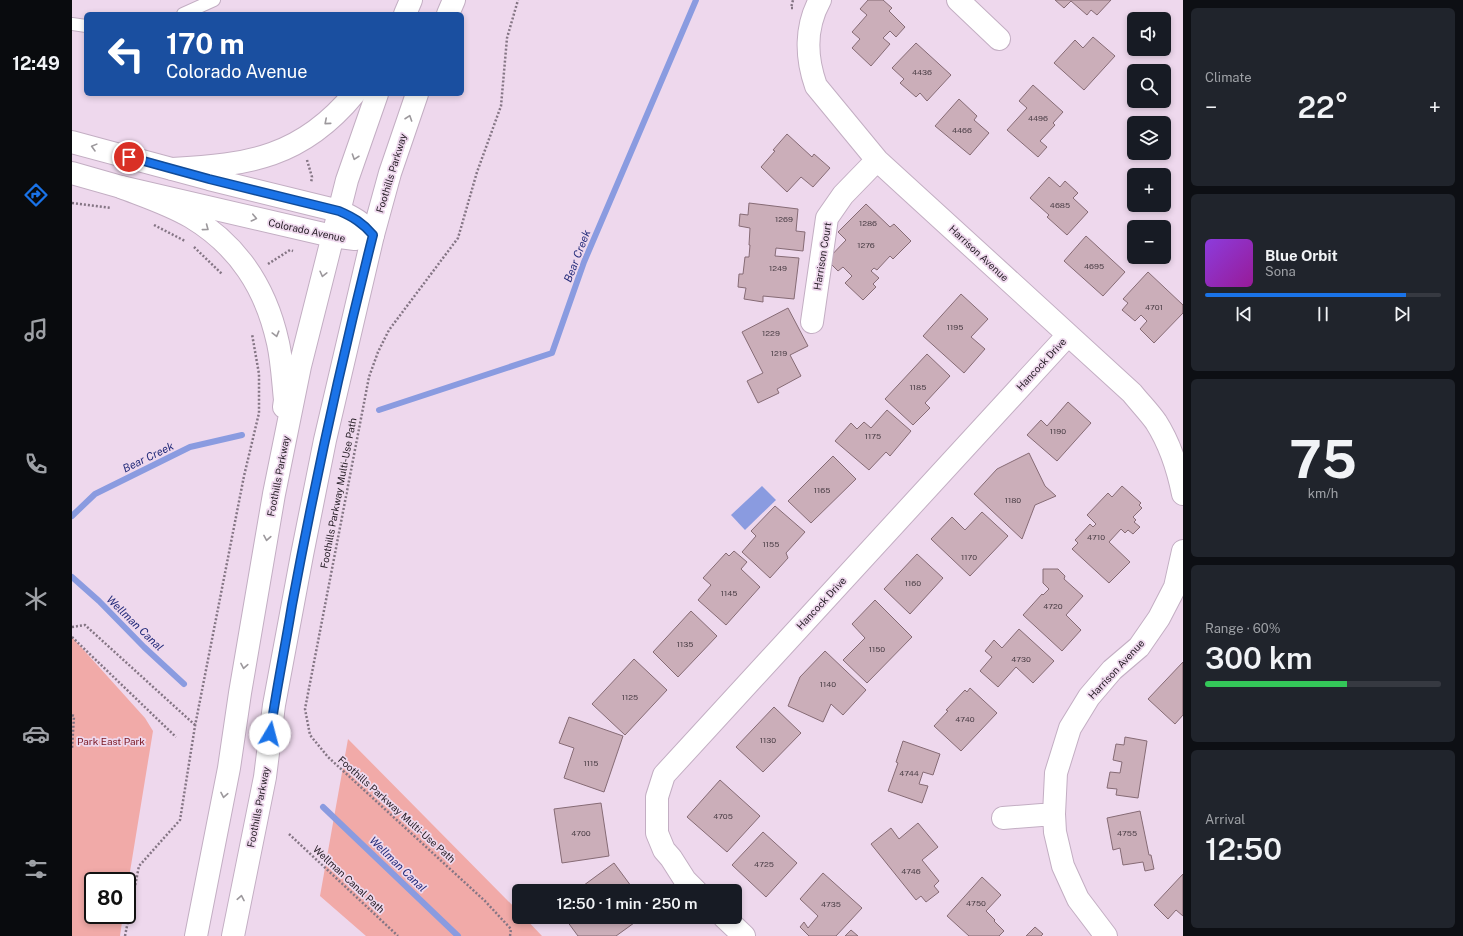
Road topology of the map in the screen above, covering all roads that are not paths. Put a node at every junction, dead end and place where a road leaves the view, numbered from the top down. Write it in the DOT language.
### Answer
graph roads {
  1 [pos="214,0"];
  2 [pos="411,0"];
  3 [pos="454,0"];
  4 [pos="820,0"];
  5 [pos="958,0"];
  6 [pos="187,12"];
  7 [pos="406,12"];
  8 [pos="449,12"];
  9 [pos="72,24"];
  10 [pos="84,26"];
  11 [pos="1000,39"];
  12 [pos="352,96"];
  13 [pos="376,96"];
  14 [pos="416,96"];
  15 [pos="72,142"];
  16 [pos="877,160"];
  17 [pos="172,169"];
  18 [pos="72,173"];
  19 [pos="121,187"];
  20 [pos="339,211"];
  21 [pos="373,235"];
  22 [pos="332,236"];
  23 [pos="812,322"];
  24 [pos="1068,335"];
  25 [pos="274,494"];
  26 [pos="1183,494"];
  27 [pos="1183,551"];
  28 [pos="1054,814"];
  29 [pos="1003,818"];
  30 [pos="689,884"];
  31 [pos="731,924"];
  32 [pos="196,936"];
  33 [pos="234,936"];
  34 [pos="744,936"];
  35 [pos="1106,936"];
  1 -- 6 [label="lane"];
  2 -- 7 [label="main road"];
  3 -- 8 [label="main road"];
  4 -- 16 [label="main road, Harrison Avenue"];
  5 -- 11 [label="main road"];
  9 -- 10 [label="lane"];
  12 -- 17 [label="main road, one-way"];
  13 -- 20 [label="main road, Foothills Parkway, one-way"];
  21 -- 14 [label="main road, Foothills Parkway, one-way"];
  17 -- 15 [label="main road, one-way"];
  16 -- 23 [label="main road, Harrison Court"];
  16 -- 24 [label="main road, Harrison Avenue"];
  17 -- 20 [label="main road"];
  18 -- 19 [label="main road, Colorado Avenue"];
  19 -- 22 [label="main road, Colorado Avenue, one-way"];
  19 -- 25 [label="main road, one-way"];
  20 -- 21 [label="main road"];
  20 -- 22 [label="main road, Foothills Parkway"];
  21 -- 22 [label="main road, Colorado Avenue"];
  33 -- 21 [label="main road, Foothills Parkway, one-way"];
  22 -- 25 [label="main road, Foothills Parkway, one-way"];
  24 -- 26 [label="main road, Harrison Avenue"];
  24 -- 30 [label="main road, Hancock Drive"];
  25 -- 32 [label="main road, Foothills Parkway, one-way"];
  27 -- 28 [label="main road, Harrison Avenue"];
  28 -- 29 [label="main road"];
  28 -- 35 [label="main road, Harrison Avenue"];
  31 -- 34 [label="main road"];
}
